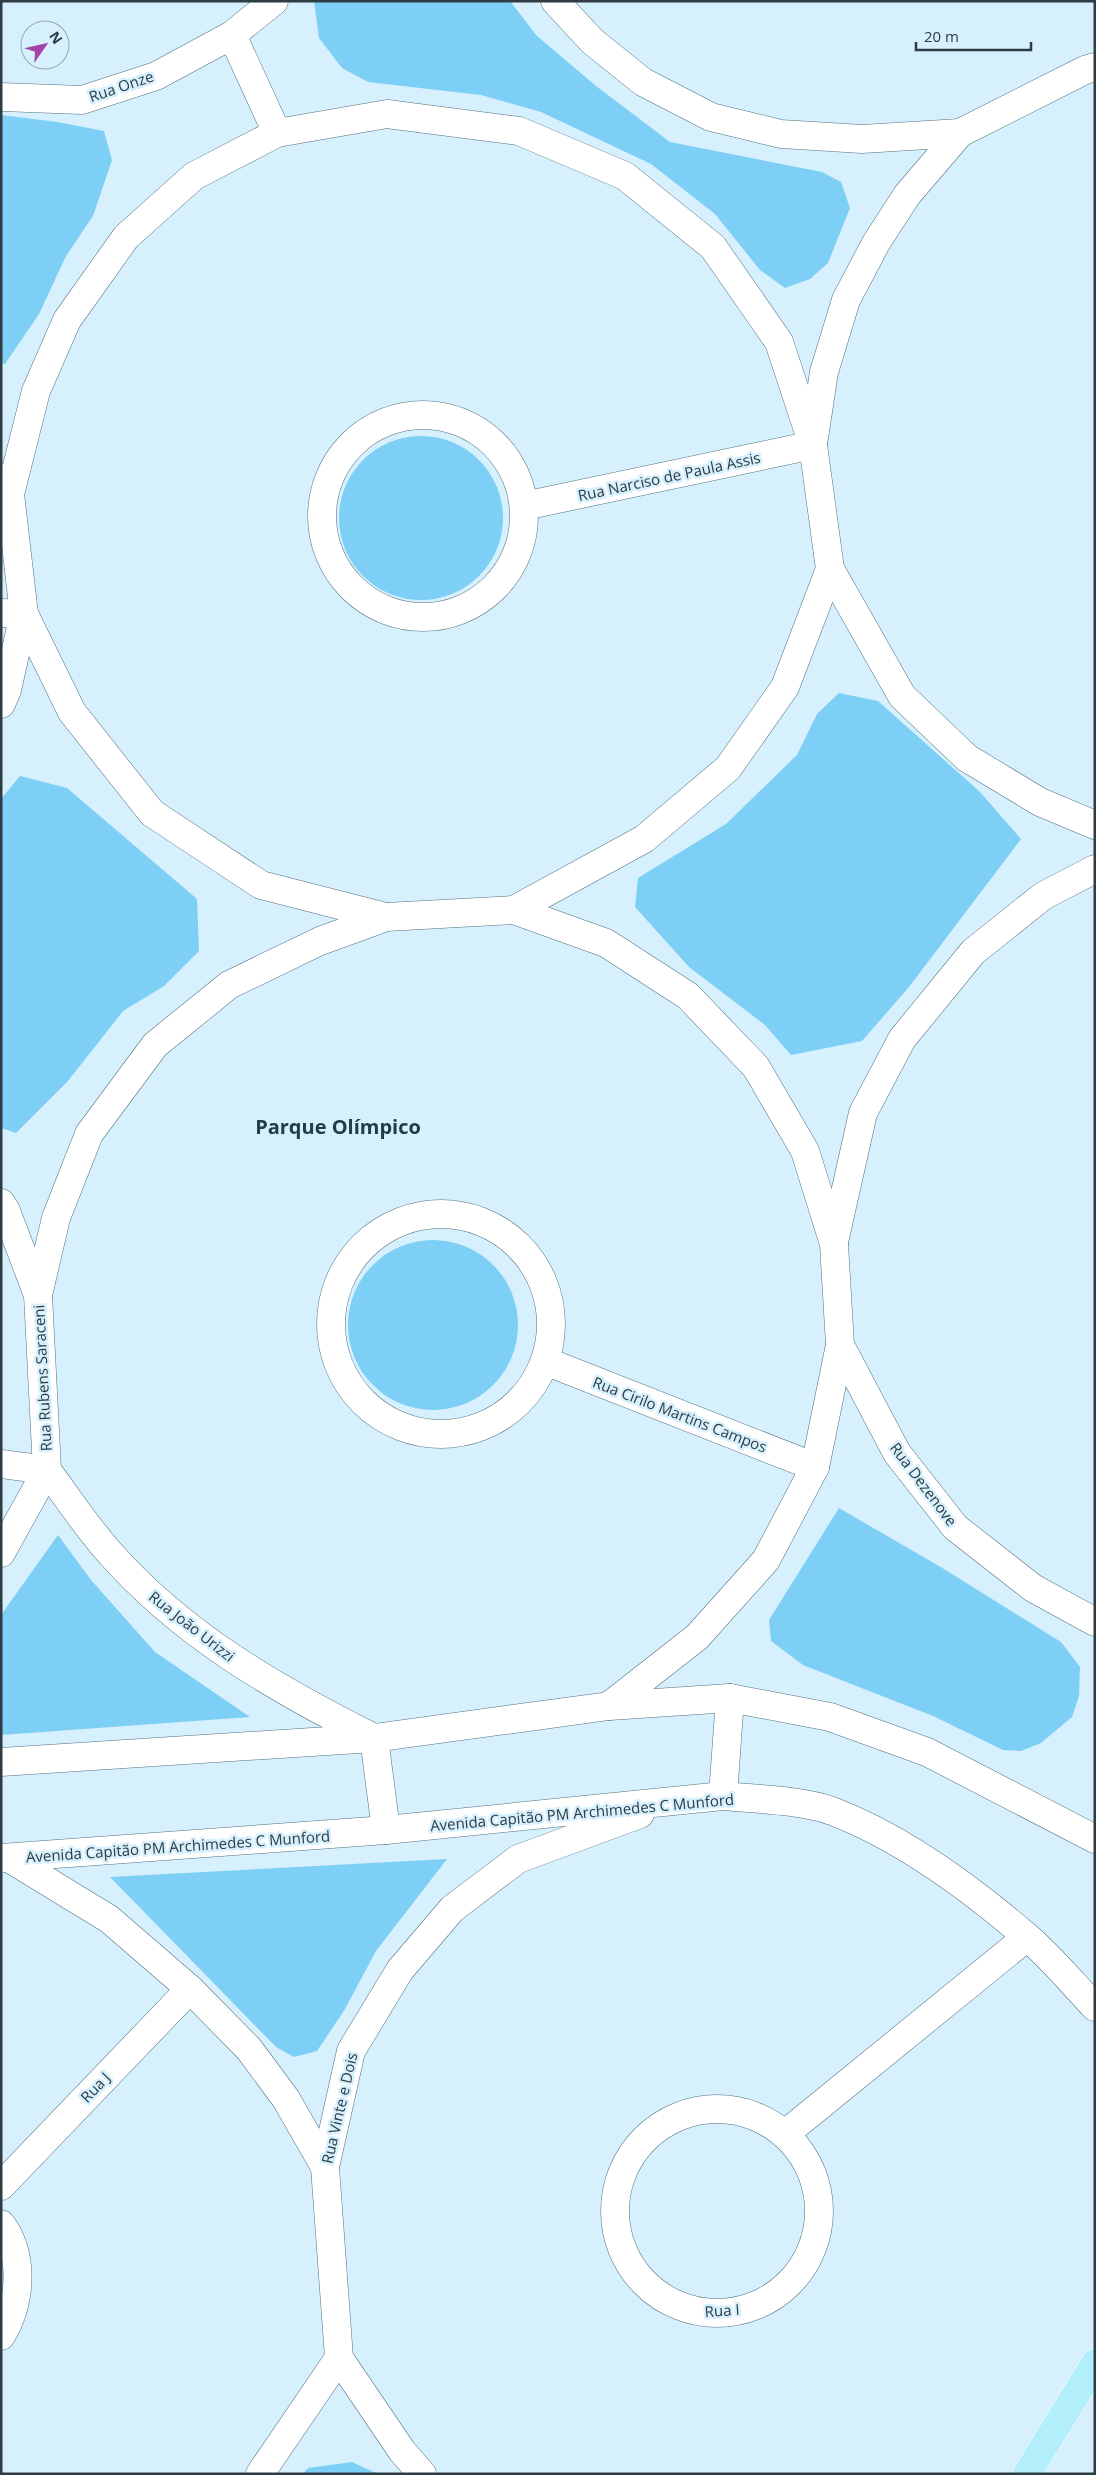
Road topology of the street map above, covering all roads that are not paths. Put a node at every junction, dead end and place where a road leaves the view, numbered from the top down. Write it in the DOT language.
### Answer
graph roads {
  1 [pos="274,1"];
  2 [pos="555,1"];
  3 [pos="232,36"];
  4 [pos="1092,66"];
  5 [pos="1,97"];
  6 [pos="277,132"];
  7 [pos="960,132"];
  8 [pos="814,445"];
  9 [pos="6,482"];
  10 [pos="524,506"];
  11 [pos="830,569"];
  12 [pos="12,613"];
  13 [pos="1,704"];
  14 [pos="1095,825"];
  15 [pos="1095,869"];
  16 [pos="514,910"];
  17 [pos="386,917"];
  18 [pos="1,1203"];
  19 [pos="834,1244"];
  20 [pos="38,1295"];
  21 [pos="840,1345"];
  22 [pos="545,1361"];
  23 [pos="1,1464"];
  24 [pos="815,1467"];
  25 [pos="46,1470"];
  26 [pos="1,1554"];
  27 [pos="1095,1622"];
  28 [pos="730,1698"];
  29 [pos="609,1706"];
  30 [pos="374,1738"];
  31 [pos="1,1762"];
  32 [pos="723,1796"];
  33 [pos="676,1800"];
  34 [pos="386,1830"];
  35 [pos="1095,1839"];
  36 [pos="5,1858"];
  37 [pos="1027,1937"];
  38 [pos="190,1989"];
  39 [pos="1095,2006"];
  40 [pos="785,2134"];
  41 [pos="325,2166"];
  42 [pos="1,2186"];
  43 [pos="1,2224"];
  44 [pos="1,2336"];
  45 [pos="339,2358"];
  46 [pos="1095,2363"];
  47 [pos="260,2474"];
  48 [pos="422,2474"];
  49 [pos="1026,2474"];
  1 -- 3 [label="street, Rua Onze"];
  2 -- 7 [label="street"];
  3 -- 5 [label="street, Rua Onze"];
  3 -- 6 [label="street"];
  4 -- 7 [label="street"];
  6 -- 8 [label="street"];
  6 -- 9 [label="street"];
  7 -- 8 [label="street"];
  8 -- 10 [label="street, Rua Narciso de Paula Assis"];
  8 -- 11 [label="street"];
  9 -- 12 [label="street"];
  10 -- 10 [label="street"];
  11 -- 14 [label="street"];
  11 -- 16 [label="street"];
  12 -- 13 [label="street"];
  12 -- 17 [label="street"];
  15 -- 19 [label="street"];
  16 -- 17 [label="street"];
  16 -- 19 [label="street"];
  17 -- 20 [label="street"];
  18 -- 20 [label="street, Rua Rubens Saraceni"];
  19 -- 21 [label="street"];
  20 -- 25 [label="street, Rua Rubens Saraceni"];
  21 -- 24 [label="street"];
  21 -- 27 [label="street, Rua Dezenove"];
  22 -- 22 [label="street"];
  22 -- 24 [label="street, Rua Cirilo Martins Campos"];
  23 -- 25 [label="street"];
  24 -- 29 [label="street"];
  25 -- 26 [label="street"];
  25 -- 30 [label="street, Rua João Urizzi"];
  28 -- 29 [label="street"];
  28 -- 32 [label="street"];
  28 -- 35 [label="street"];
  29 -- 30 [label="street"];
  30 -- 31 [label="street"];
  30 -- 34 [label="street"];
  32 -- 33 [label="street, Avenida Capitão PM Archimedes C Munford"];
  32 -- 37 [label="street, Avenida Capitão PM Archimedes C Munford"];
  33 -- 34 [label="street, Avenida Capitão PM Archimedes C Munford"];
  33 -- 41 [label="street, Rua Vinte e Dois"];
  34 -- 36 [label="street, Avenida Capitão PM Archimedes C Munford"];
  36 -- 38 [label="street"];
  37 -- 39 [label="street, Avenida Capitão PM Archimedes C Munford"];
  37 -- 40 [label="street"];
  38 -- 41 [label="street"];
  38 -- 42 [label="street, Rua J"];
  40 -- 40 [label="street, Rua I"];
  41 -- 45 [label="street, Rua Vinte e Dois"];
  43 -- 44 [label="street"];
  45 -- 47 [label="street"];
  45 -- 48 [label="street, Rua Vinte e Dois"];
  46 -- 49 [label="main road"];
}
